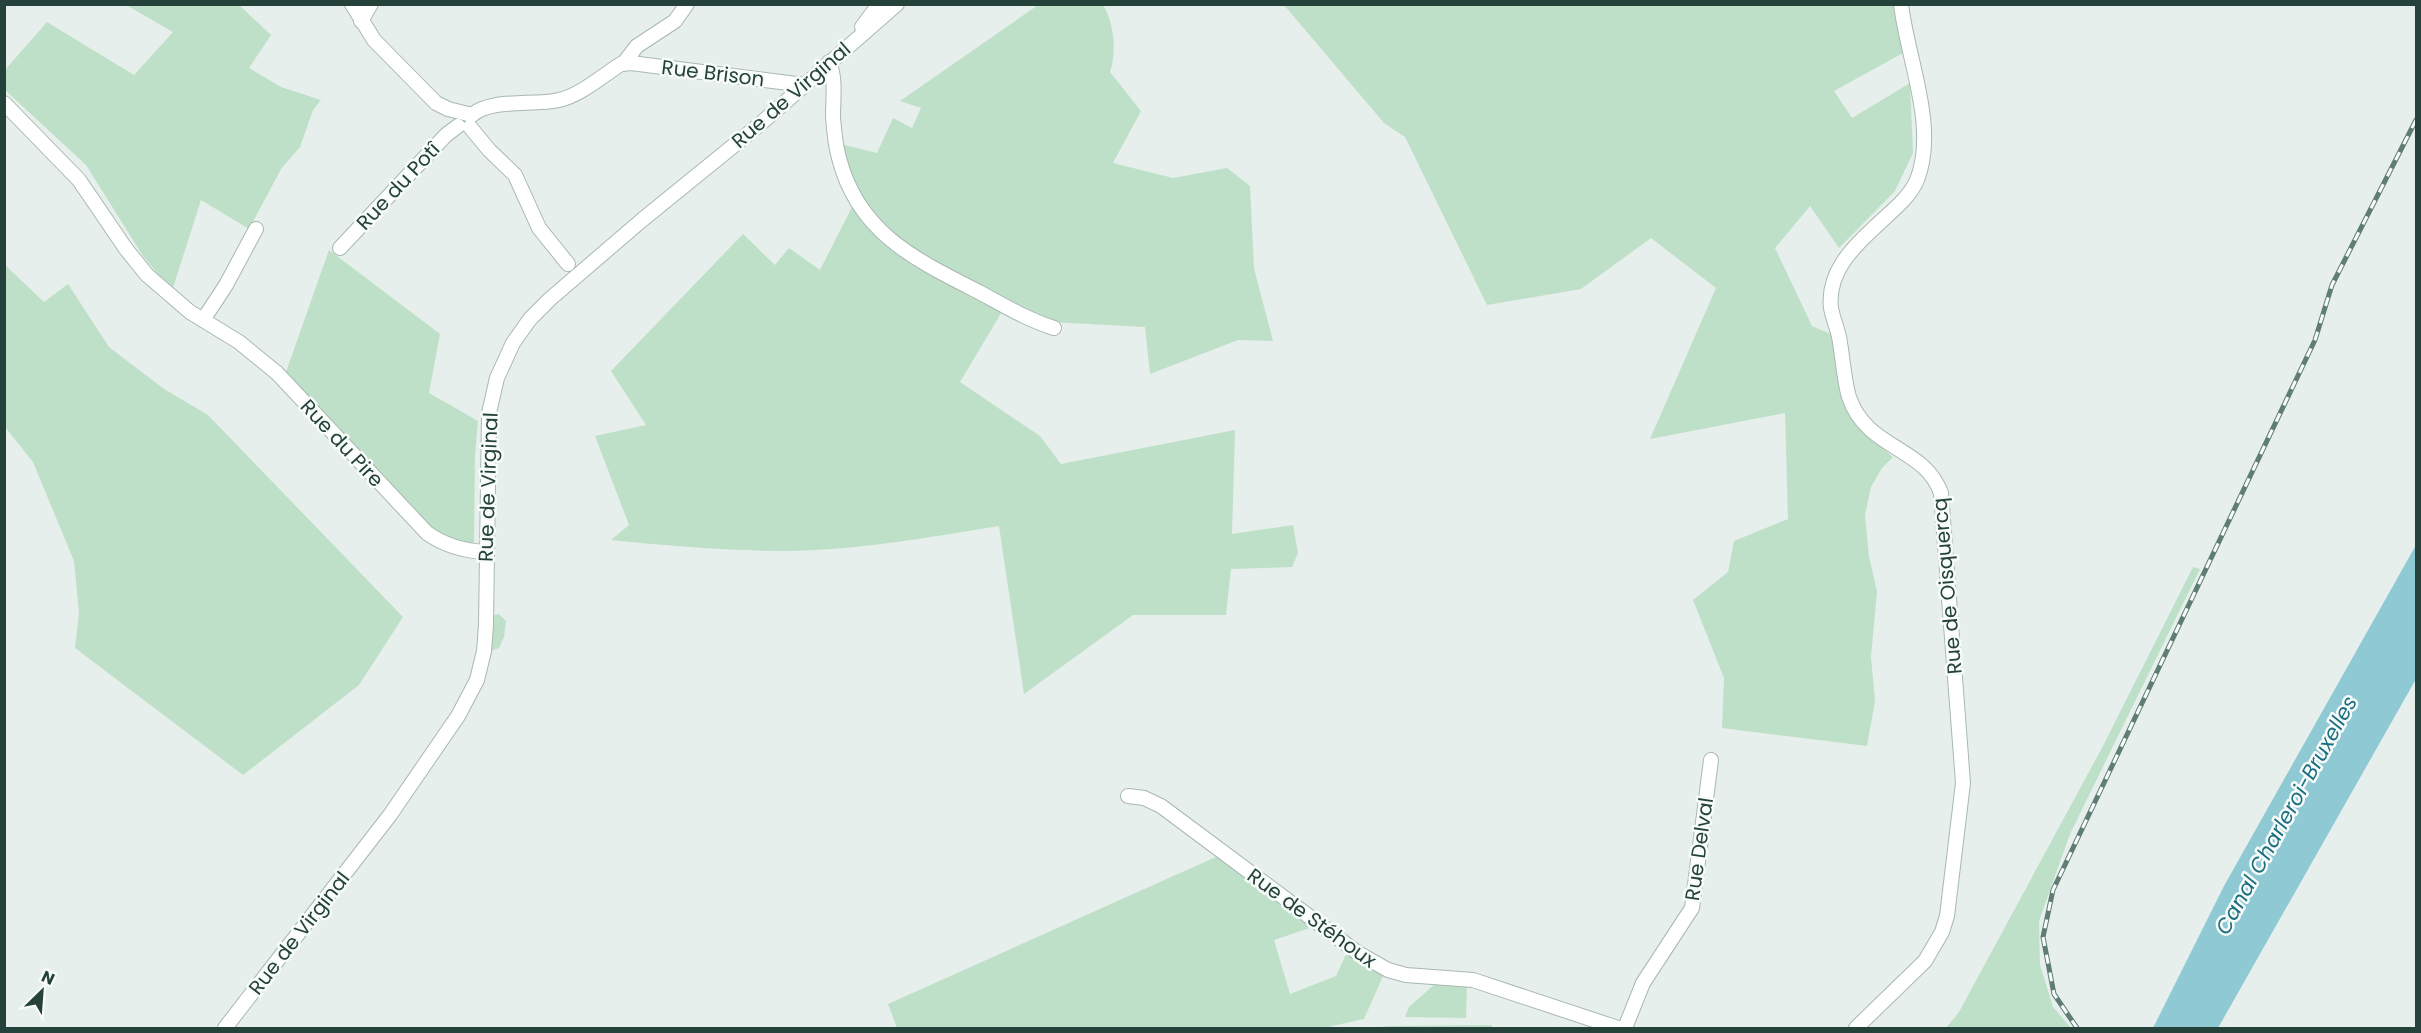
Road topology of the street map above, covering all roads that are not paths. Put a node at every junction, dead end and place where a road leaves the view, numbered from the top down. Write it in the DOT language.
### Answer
graph roads {
  1 [pos="352,4"];
  2 [pos="371,4"];
  3 [pos="687,4"];
  4 [pos="879,4"];
  5 [pos="897,4"];
  6 [pos="1901,4"];
  7 [pos="361,21"];
  8 [pos="851,43"];
  9 [pos="829,62"];
  10 [pos="623,64"];
  11 [pos="804,85"];
  12 [pos="4,103"];
  13 [pos="469,118"];
  14 [pos="255,229"];
  15 [pos="340,248"];
  16 [pos="568,264"];
  17 [pos="203,320"];
  18 [pos="1054,328"];
  19 [pos="486,552"];
  20 [pos="1711,760"];
  21 [pos="1128,796"];
  22 [pos="225,1029"];
  23 [pos="1618,1029"];
  24 [pos="1625,1029"];
  25 [pos="1856,1029"];
  1 -- 7 [label="street, Rue Brison"];
  2 -- 7 [label="street"];
  3 -- 10 [label="street, Rue Brison"];
  4 -- 8 [label="street"];
  5 -- 8 [label="street, Rue de Virginal"];
  6 -- 25 [label="street, Rue de Oisquercq"];
  7 -- 13 [label="street, Rue Brison"];
  8 -- 9 [label="street, Rue de Virginal"];
  9 -- 11 [label="street, Rue de Virginal"];
  9 -- 18 [label="street"];
  10 -- 11 [label="street, Rue Brison"];
  10 -- 13 [label="street, Rue Brison"];
  11 -- 19 [label="street, Rue de Virginal"];
  12 -- 17 [label="street, Rue du Pire"];
  13 -- 15 [label="street, Rue du Potî"];
  13 -- 16 [label="street"];
  14 -- 17 [label="street"];
  17 -- 19 [label="street, Rue du Pire"];
  19 -- 22 [label="street, Rue de Virginal"];
  20 -- 24 [label="street, Rue Delval"];
  21 -- 23 [label="street, Rue de Stéhoux"];
}
